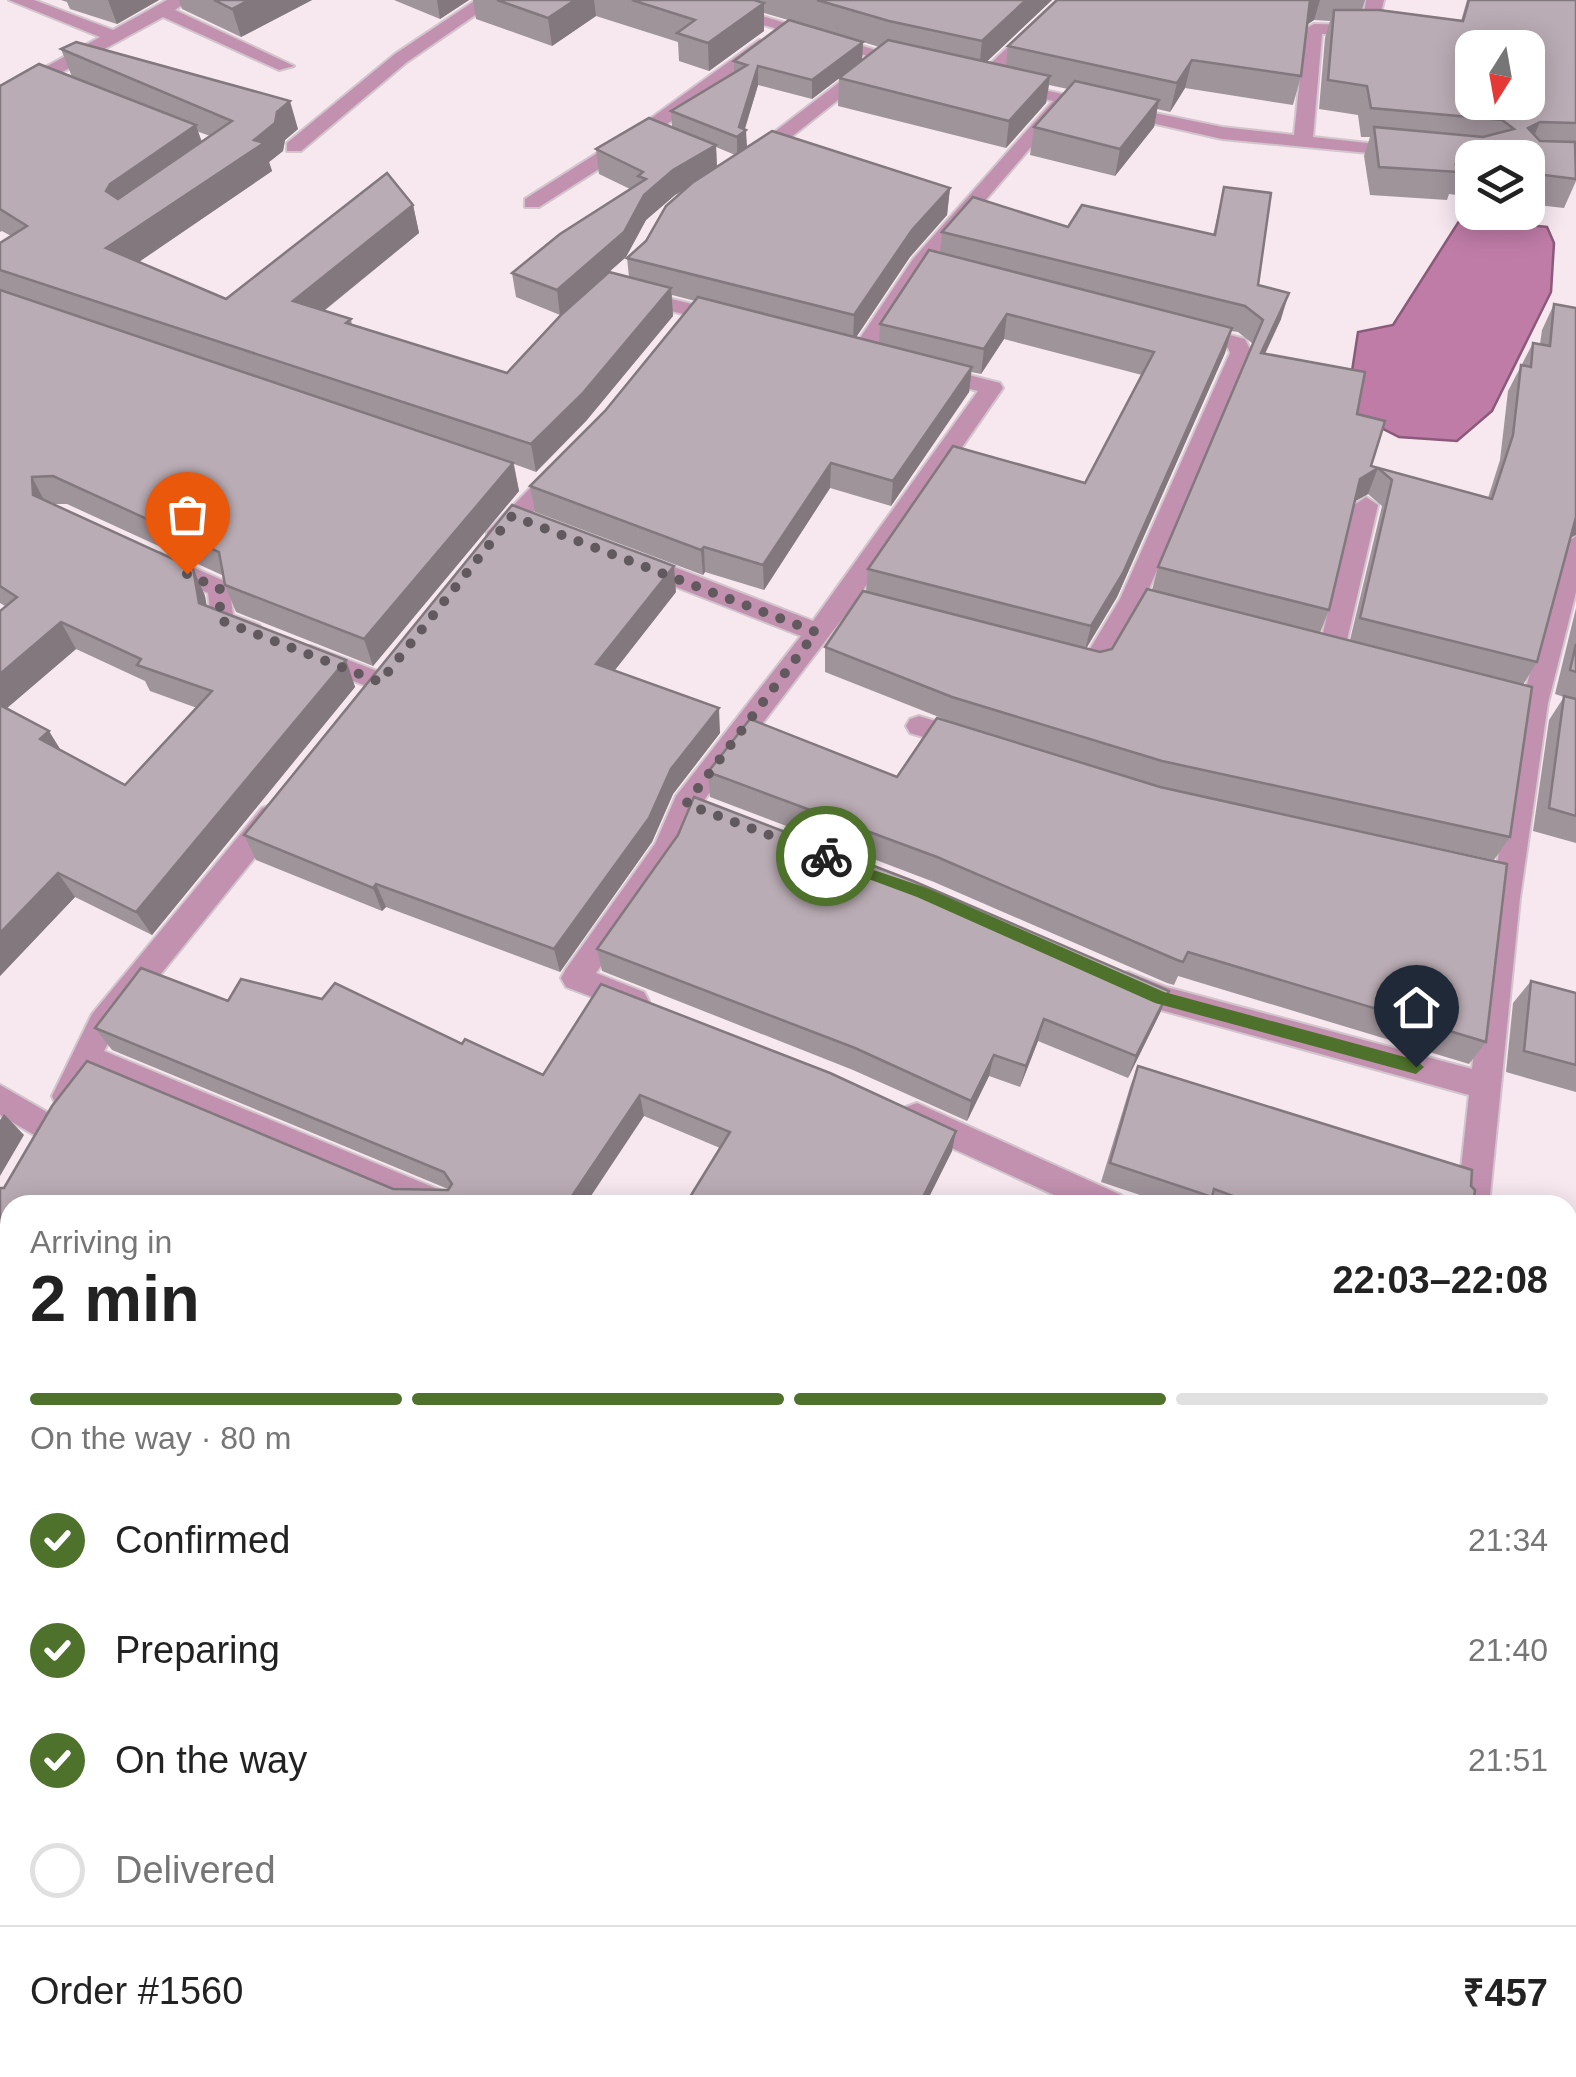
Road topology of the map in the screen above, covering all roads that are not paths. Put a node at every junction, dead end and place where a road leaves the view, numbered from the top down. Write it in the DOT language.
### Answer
graph roads {
  1 [pos="18,0"];
  2 [pos="180,0"];
  3 [pos="488,0"];
  4 [pos="1068,0"];
  5 [pos="1376,0"];
  6 [pos="699,1"];
  7 [pos="162,10"];
  8 [pos="783,30"];
  9 [pos="114,36"];
  10 [pos="883,57"];
  11 [pos="285,66"];
  12 [pos="934,68"];
  13 [pos="1064,99"];
  14 [pos="0,111"];
  15 [pos="1303,140"];
  16 [pos="294,147"];
  17 [pos="1424,154"];
  18 [pos="740,168"];
  19 [pos="532,203"];
  20 [pos="608,289"];
  21 [pos="693,311"];
  22 [pos="1162,324"];
  23 [pos="749,325"];
  24 [pos="670,340"];
  25 [pos="861,353"];
  26 [pos="917,368"];
  27 [pos="584,444"];
  28 [pos="1366,505"];
  29 [pos="512,516"];
  30 [pos="549,530"];
  31 [pos="1576,544"];
  32 [pos="130,546"];
  33 [pos="605,550"];
  34 [pos="476,561"];
  35 [pos="816,632"];
  36 [pos="1332,649"];
  37 [pos="1036,650"];
  38 [pos="356,711"];
  39 [pos="920,726"];
  40 [pos="991,748"];
  41 [pos="287,798"];
  42 [pos="686,804"];
  43 [pos="722,817"];
  44 [pos="1473,870"];
  45 [pos="1511,878"];
  46 [pos="1110,975"];
  47 [pos="664,1013"];
  48 [pos="89,1058"];
  49 [pos="1489,1087"];
  50 [pos="0,1099"];
  51 [pos="894,1106"];
  52 [pos="48,1130"];
  53 [pos="32,1159"];
  54 [pos="417,1195"];
  55 [pos="1088,1195"];
  56 [pos="1474,1195"];
  1 -- 9 [label="street"];
  2 -- 7 [label="street"];
  3 -- 16 [label="street"];
  4 -- 13 [label="street"];
  5 -- 15 [label="street"];
  6 -- 8 [label="street"];
  7 -- 9 [label="street"];
  7 -- 11 [label="street"];
  8 -- 10 [label="street"];
  8 -- 19 [label="street"];
  9 -- 14 [label="street"];
  10 -- 12 [label="street"];
  10 -- 18 [label="street"];
  13 -- 15 [label="street"];
  13 -- 25 [label="street"];
  15 -- 17 [label="street"];
  20 -- 21 [label="street"];
  21 -- 23 [label="street"];
  21 -- 24 [label="street"];
  22 -- 37 [label="street"];
  26 -- 35 [label="street"];
  27 -- 29 [label="street"];
  28 -- 36 [label="street"];
  29 -- 30 [label="street"];
  29 -- 34 [label="street"];
  31 -- 45 [label="street"];
  32 -- 38 [label="street"];
  33 -- 35 [label="street"];
  35 -- 42 [label="street"];
  39 -- 40 [label="street"];
  41 -- 48 [label="street"];
  42 -- 43 [label="street"];
  42 -- 47 [label="street"];
  44 -- 45 [label="street"];
  45 -- 49 [label="street"];
  46 -- 49 [label="street"];
  48 -- 52 [label="street"];
  48 -- 54 [label="street"];
  49 -- 56 [label="street"];
  50 -- 52 [label="street"];
  51 -- 55 [label="street"];
  52 -- 53 [label="street"];
}
